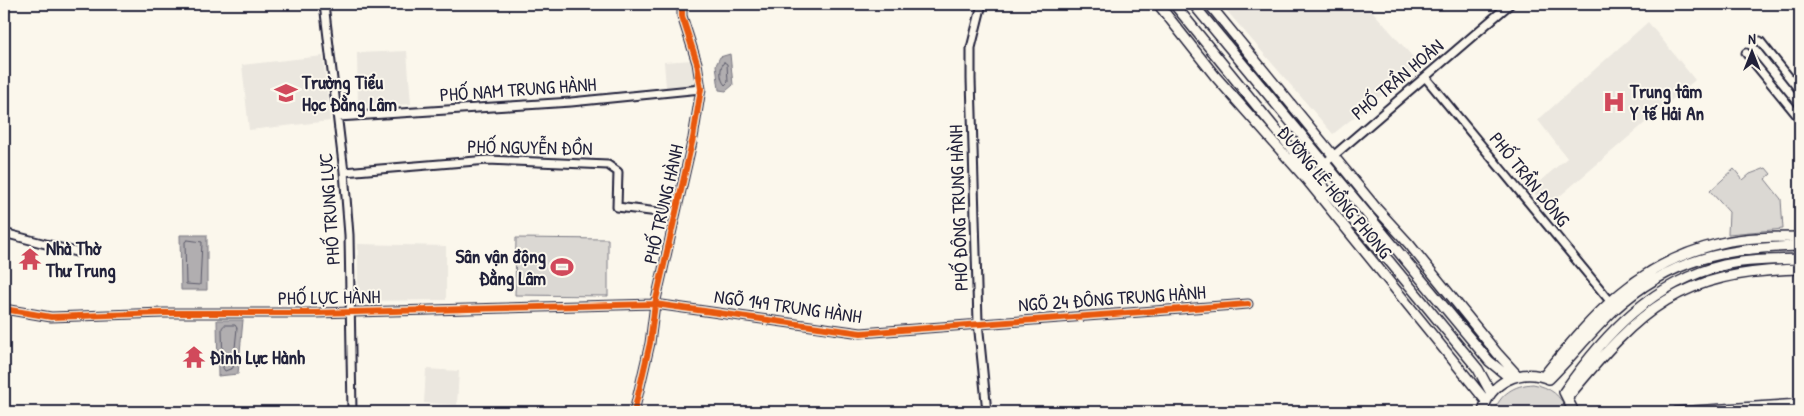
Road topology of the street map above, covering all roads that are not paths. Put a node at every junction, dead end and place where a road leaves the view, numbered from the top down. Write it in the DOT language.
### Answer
graph roads {
  1 [pos="324,4"];
  2 [pos="682,4"];
  3 [pos="982,4"];
  4 [pos="1158,4"];
  5 [pos="1174,4"];
  6 [pos="1193,4"];
  7 [pos="1209,4"];
  8 [pos="1510,4"];
  9 [pos="1760,41"];
  10 [pos="1746,53"];
  11 [pos="1425,77"];
  12 [pos="701,89"];
  13 [pos="1800,91"];
  14 [pos="338,117"];
  15 [pos="1800,119"];
  16 [pos="1333,155"];
  17 [pos="1324,163"];
  18 [pos="344,172"];
  19 [pos="1309,177"];
  20 [pos="675,214"];
  21 [pos="4,233"];
  22 [pos="1800,237"];
  23 [pos="1800,246"];
  24 [pos="76,252"];
  25 [pos="1800,259"];
  26 [pos="1800,269"];
  27 [pos="1642,275"];
  28 [pos="1649,282"];
  29 [pos="1610,301"];
  30 [pos="655,304"];
  31 [pos="1248,304"];
  32 [pos="4,309"];
  33 [pos="350,312"];
  34 [pos="978,322"];
  35 [pos="1514,377"];
  36 [pos="1546,378"];
  37 [pos="1566,394"];
  38 [pos="1488,397"];
  39 [pos="1800,404"];
  40 [pos="352,412"];
  41 [pos="634,412"];
  42 [pos="987,412"];
  43 [pos="1483,412"];
  44 [pos="1575,412"];
  45 [pos="1677,412"];
  1 -- 14 [label="street, PHỐ TRUNG LỰC"];
  2 -- 12 [label="street, PHỐ TRUNG HÀNH"];
  3 -- 34 [label="street, PHỐ ĐÔNG TRUNG HÀNH"];
  4 -- 19 [label="main road, ĐƯỜNG LÊ HỒNG PHONG"];
  5 -- 19 [label="main road, ĐƯỜNG LÊ HỒNG PHONG"];
  6 -- 17 [label="main road, ĐƯỜNG LÊ HỒNG PHONG"];
  7 -- 16 [label="main road, ĐƯỜNG LÊ HỒNG PHONG"];
  8 -- 11 [label="street, PHỐ TRẦN HOÀN"];
  9 -- 13 [label="street"];
  10 -- 15 [label="street"];
  11 -- 16 [label="street, PHỐ TRẦN HOÀN"];
  11 -- 29 [label="street, PHỐ TRẦN ĐÔNG"];
  12 -- 14 [label="street, PHỐ NAM TRUNG HÀNH"];
  12 -- 20 [label="street, PHỐ TRUNG HÀNH"];
  14 -- 18 [label="street, PHỐ TRUNG LỰC"];
  16 -- 17 [label="street, PHỐ TRẦN HOÀN"];
  16 -- 35 [label="main road, ĐƯỜNG LÊ HỒNG PHONG"];
  17 -- 19 [label="street, PHỐ TRẦN HOÀN"];
  17 -- 35 [label="main road, ĐƯỜNG LÊ HỒNG PHONG"];
  18 -- 20 [label="street, PHỐ NGUYỄN ĐỒN"];
  18 -- 33 [label="street, PHỐ TRUNG LỰC"];
  19 -- 38 [label="main road, ĐƯỜNG LÊ HỒNG PHONG"];
  19 -- 38 [label="main road, ĐƯỜNG LÊ HỒNG PHONG"];
  20 -- 30 [label="street, PHỐ TRUNG HÀNH"];
  21 -- 24 [label="street"];
  22 -- 27 [label="main road"];
  23 -- 28 [label="main road"];
  25 -- 37 [label="main road"];
  26 -- 37 [label="main road"];
  27 -- 28 [label="main road"];
  27 -- 29 [label="main road"];
  28 -- 36 [label="main road"];
  29 -- 36 [label="main road"];
  30 -- 33 [label="street, PHỐ LỰC HÀNH"];
  30 -- 34 [label="street, NGÕ 149 TRUNG HÀNH"];
  30 -- 41 [label="street, PHỐ TRUNG HÀNH"];
  31 -- 34 [label="street, NGÕ 24 ĐÔNG TRUNG HÀNH"];
  32 -- 33 [label="street, PHỐ LỰC HÀNH"];
  33 -- 40 [label="street, PHỐ TRUNG LỰC"];
  34 -- 42 [label="street, PHỐ ĐÔNG TRUNG HÀNH"];
  35 -- 36 [label="main road"];
  35 -- 38 [label="main road"];
  37 -- 44 [label="main road"];
  38 -- 43 [label="main road"];
  39 -- 45 [label="main road"];
}
